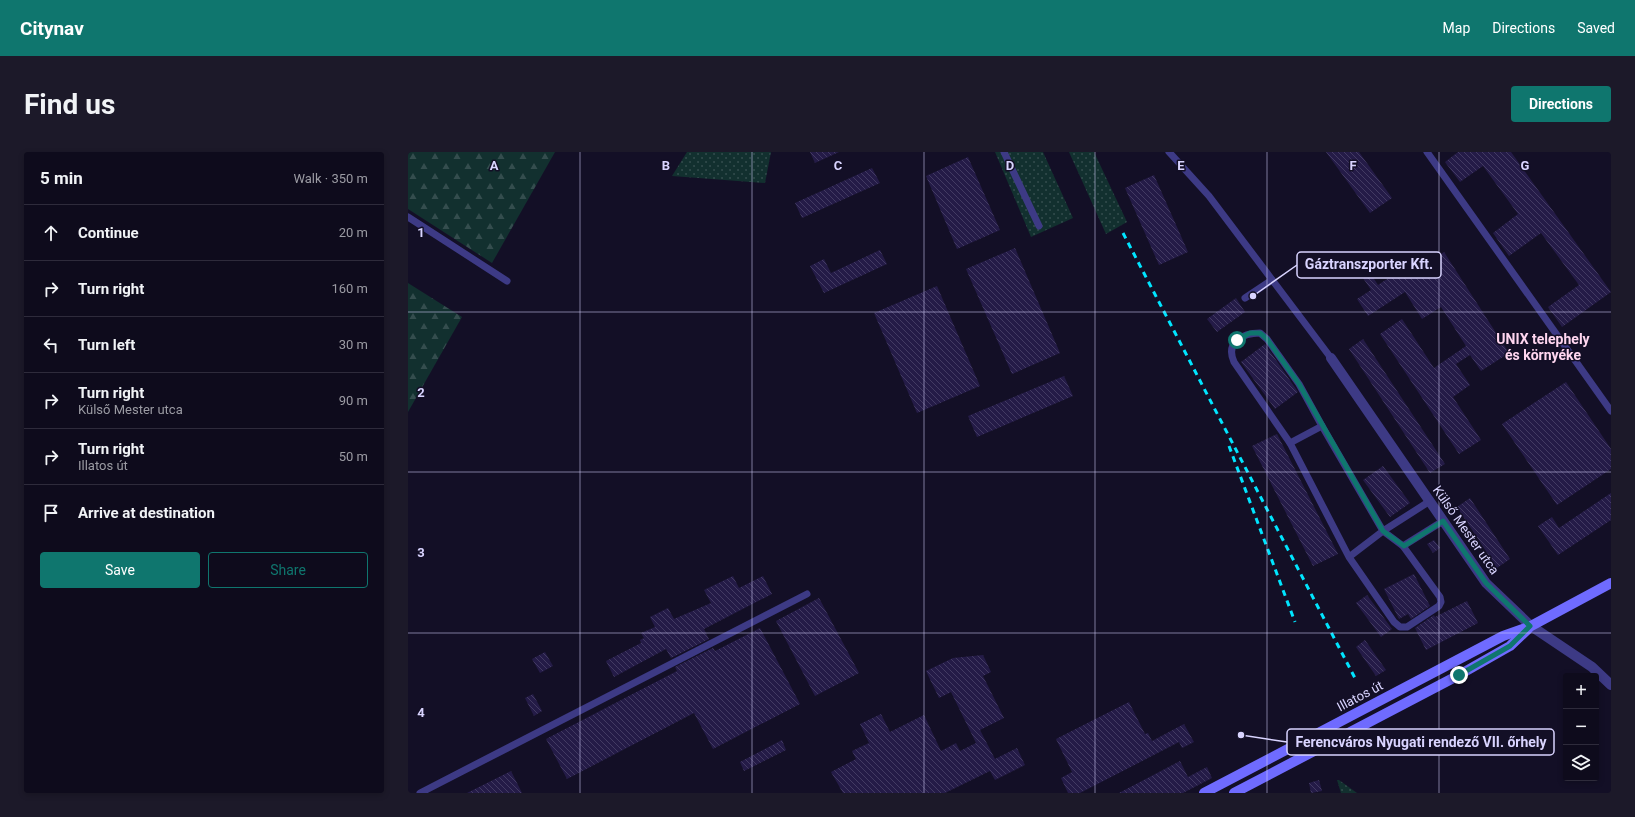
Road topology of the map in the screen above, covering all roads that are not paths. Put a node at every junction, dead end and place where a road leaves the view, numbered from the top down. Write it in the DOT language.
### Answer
graph roads {
  1 [pos="1004,152"];
  2 [pos="1169,152"];
  3 [pos="1427,152"];
  4 [pos="408,217"];
  5 [pos="1040,226"];
  6 [pos="1272,280"];
  7 [pos="507,281"];
  8 [pos="1245,298"];
  9 [pos="1331,358"];
  10 [pos="1611,412"];
  11 [pos="1322,426"];
  12 [pos="1290,443"];
  13 [pos="1430,501"];
  14 [pos="1443,521"];
  15 [pos="1383,531"];
  16 [pos="1404,546"];
  17 [pos="1349,557"];
  18 [pos="1611,583"];
  19 [pos="807,594"];
  20 [pos="1530,626"];
  21 [pos="1611,685"];
  22 [pos="420,793"];
  23 [pos="1204,793"];
  24 [pos="1234,793"];
  1 -- 5 [label="lane"];
  2 -- 6 [label="lane"];
  3 -- 10 [label="lane"];
  4 -- 7 [label="lane"];
  6 -- 8 [label="lane"];
  6 -- 9 [label="lane"];
  9 -- 13 [label="street, Külső Mester utca"];
  11 -- 12 [label="lane"];
  11 -- 12 [label="lane"];
  11 -- 15 [label="lane"];
  12 -- 17 [label="lane"];
  13 -- 14 [label="street, Külső Mester utca"];
  13 -- 15 [label="lane"];
  14 -- 16 [label="lane"];
  14 -- 20 [label="street, Külső Mester utca"];
  15 -- 16 [label="lane"];
  15 -- 17 [label="lane"];
  16 -- 17 [label="lane"];
  18 -- 20 [label="street, Illatos út"];
  19 -- 22 [label="lane"];
  20 -- 21 [label="street, Külső Mester utca"];
  20 -- 23 [label="street, Illatos út"];
  20 -- 24 [label="street, Illatos út"];
}
